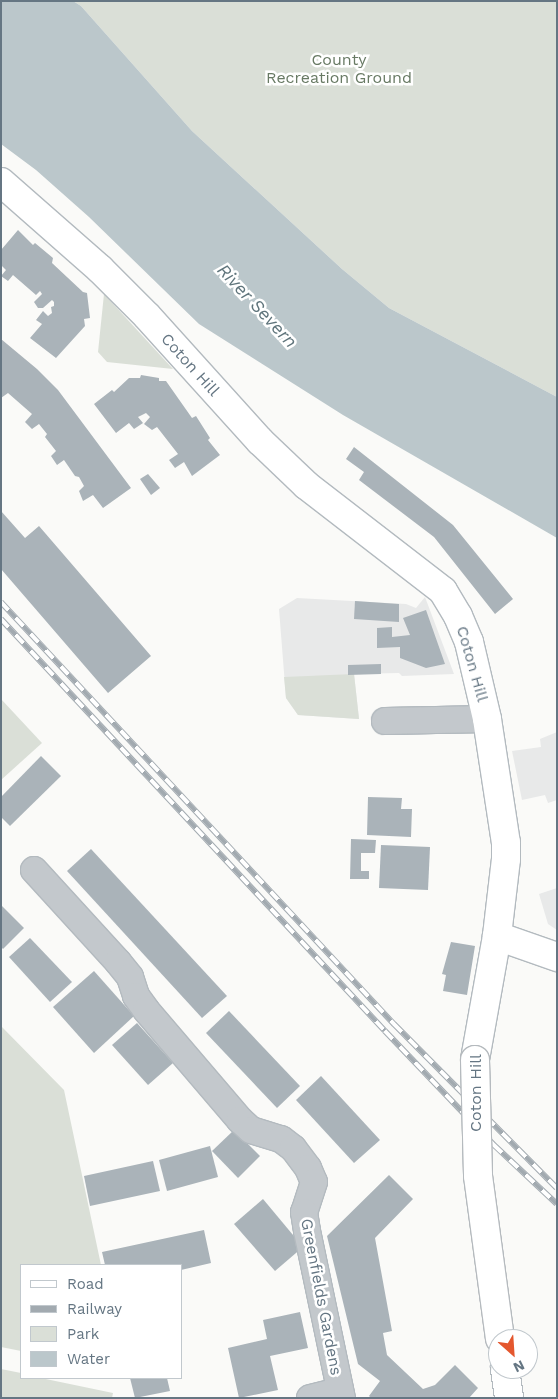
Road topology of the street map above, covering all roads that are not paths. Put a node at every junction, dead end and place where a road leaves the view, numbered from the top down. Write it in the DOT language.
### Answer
graph roads {
  1 [pos="1,182"];
  2 [pos="487,719"];
  3 [pos="385,721"];
  4 [pos="34,870"];
  5 [pos="497,936"];
  6 [pos="557,957"];
  7 [pos="499,1329"];
  8 [pos="340,1394"];
  9 [pos="310,1398"];
  1 -- 2 [label="main road, Coton Hill"];
  2 -- 3 [label="street"];
  2 -- 5 [label="main road, Coton Hill"];
  4 -- 8 [label="street, Greenfields Gardens"];
  5 -- 6 [label="main road"];
  5 -- 7 [label="main road, Coton Hill, bridge"];
  8 -- 9 [label="street, Greenfields Gardens"];
}
